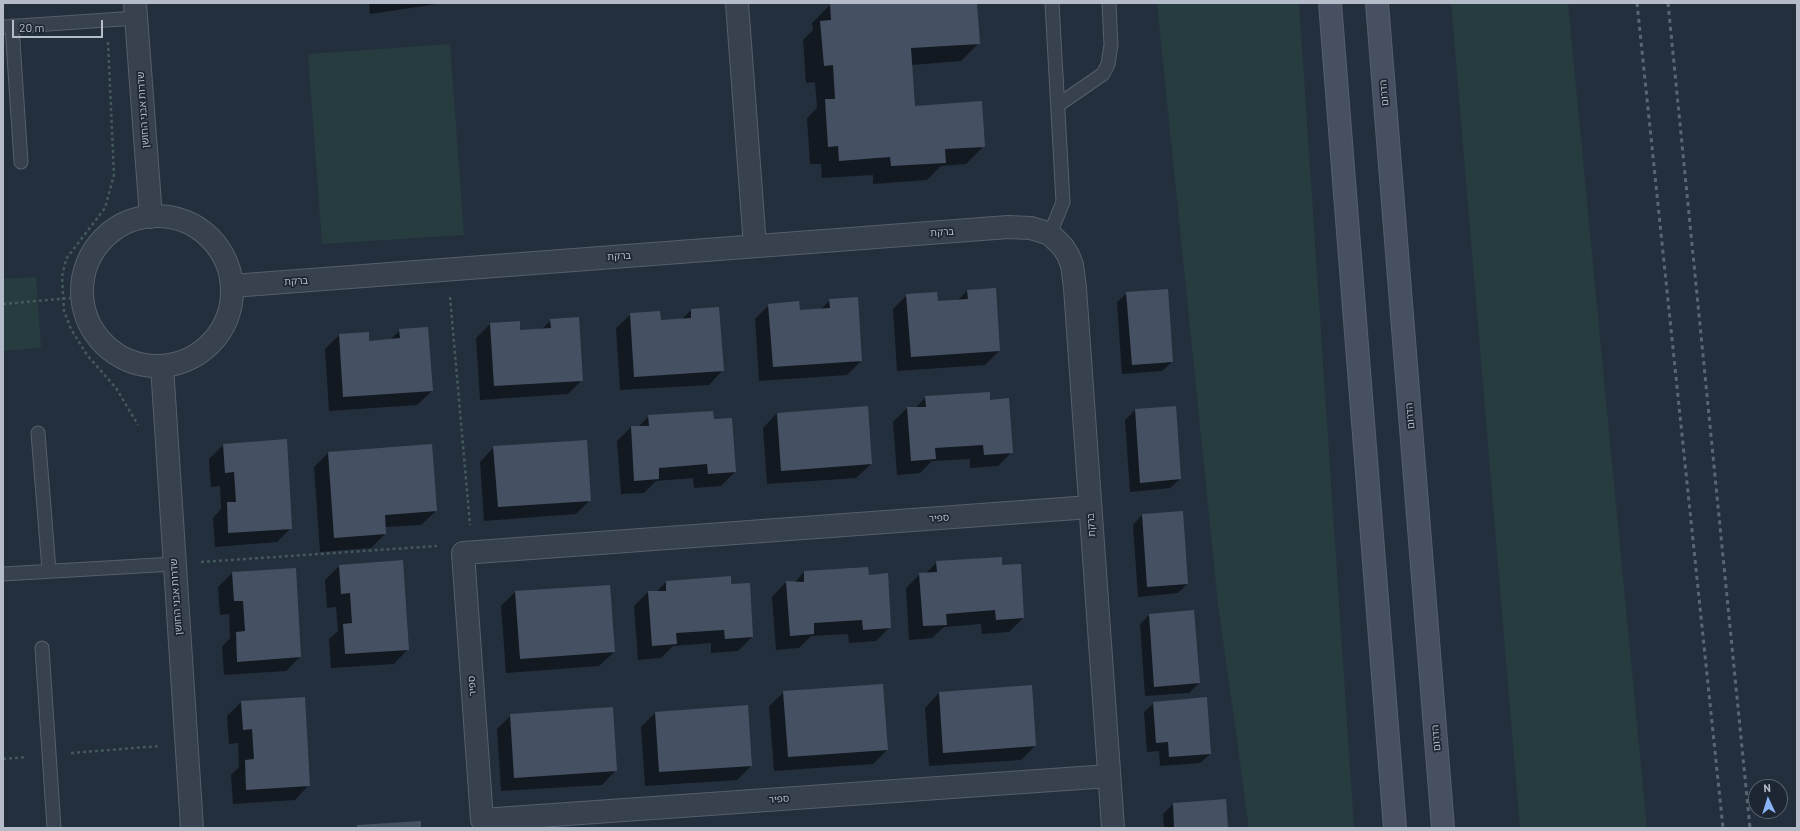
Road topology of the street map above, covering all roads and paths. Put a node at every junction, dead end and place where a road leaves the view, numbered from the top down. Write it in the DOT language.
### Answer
graph roads {
  1 [pos="737,3"];
  2 [pos="1052,3"];
  3 [pos="1109,3"];
  4 [pos="1330,3"];
  5 [pos="1377,3"];
  6 [pos="135,11"];
  7 [pos="107,20"];
  8 [pos="8,27"];
  9 [pos="1058,105"];
  10 [pos="21,162"];
  11 [pos="151,216"];
  12 [pos="1050,234"];
  13 [pos="755,246"];
  14 [pos="447,270"];
  15 [pos="232,286"];
  16 [pos="73,298"];
  17 [pos="3,304"];
  18 [pos="162,366"];
  19 [pos="140,429"];
  20 [pos="38,433"];
  21 [pos="1090,507"];
  22 [pos="468,552"];
  23 [pos="174,564"];
  24 [pos="49,570"];
  25 [pos="3,574"];
  26 [pos="42,648"];
  27 [pos="186,744"];
  28 [pos="49,755"];
  29 [pos="3,759"];
  30 [pos="1109,776"];
  31 [pos="54,828"];
  32 [pos="192,828"];
  33 [pos="1113,828"];
  34 [pos="1395,828"];
  35 [pos="1443,828"];
  1 -- 13 [label="street"];
  2 -- 9 [label="lane"];
  3 -- 9 [label="lane"];
  4 -- 34 [label="main road"];
  5 -- 35 [label="main road, הדרום"];
  6 -- 7 [label="lane"];
  6 -- 11 [label="street, שדרות אבני החושן"];
  7 -- 8 [label="lane"];
  7 -- 16 [label="path"];
  8 -- 10 [label="lane"];
  9 -- 12 [label="lane"];
  11 -- 15 [label="street"];
  11 -- 16 [label="street"];
  12 -- 13 [label="street, ברקת"];
  12 -- 21 [label="street, ברקת"];
  13 -- 14 [label="street, ברקת"];
  14 -- 15 [label="street, ברקת"];
  14 -- 22 [label="path"];
  15 -- 18 [label="street"];
  16 -- 17 [label="path"];
  16 -- 18 [label="street"];
  16 -- 19 [label="path"];
  18 -- 23 [label="street, שדרות אבני החושן"];
  20 -- 24 [label="lane"];
  21 -- 22 [label="street, ספיר"];
  21 -- 30 [label="street, ברקת"];
  22 -- 23 [label="path"];
  22 -- 30 [label="street, ספיר"];
  23 -- 24 [label="lane"];
  23 -- 27 [label="street, שדרות אבני החושן"];
  24 -- 25 [label="lane"];
  26 -- 28 [label="lane"];
  27 -- 28 [label="path"];
  27 -- 32 [label="street, שדרות אבני החושן"];
  28 -- 29 [label="path"];
  28 -- 31 [label="lane"];
  30 -- 33 [label="street, ברקת"];
}
